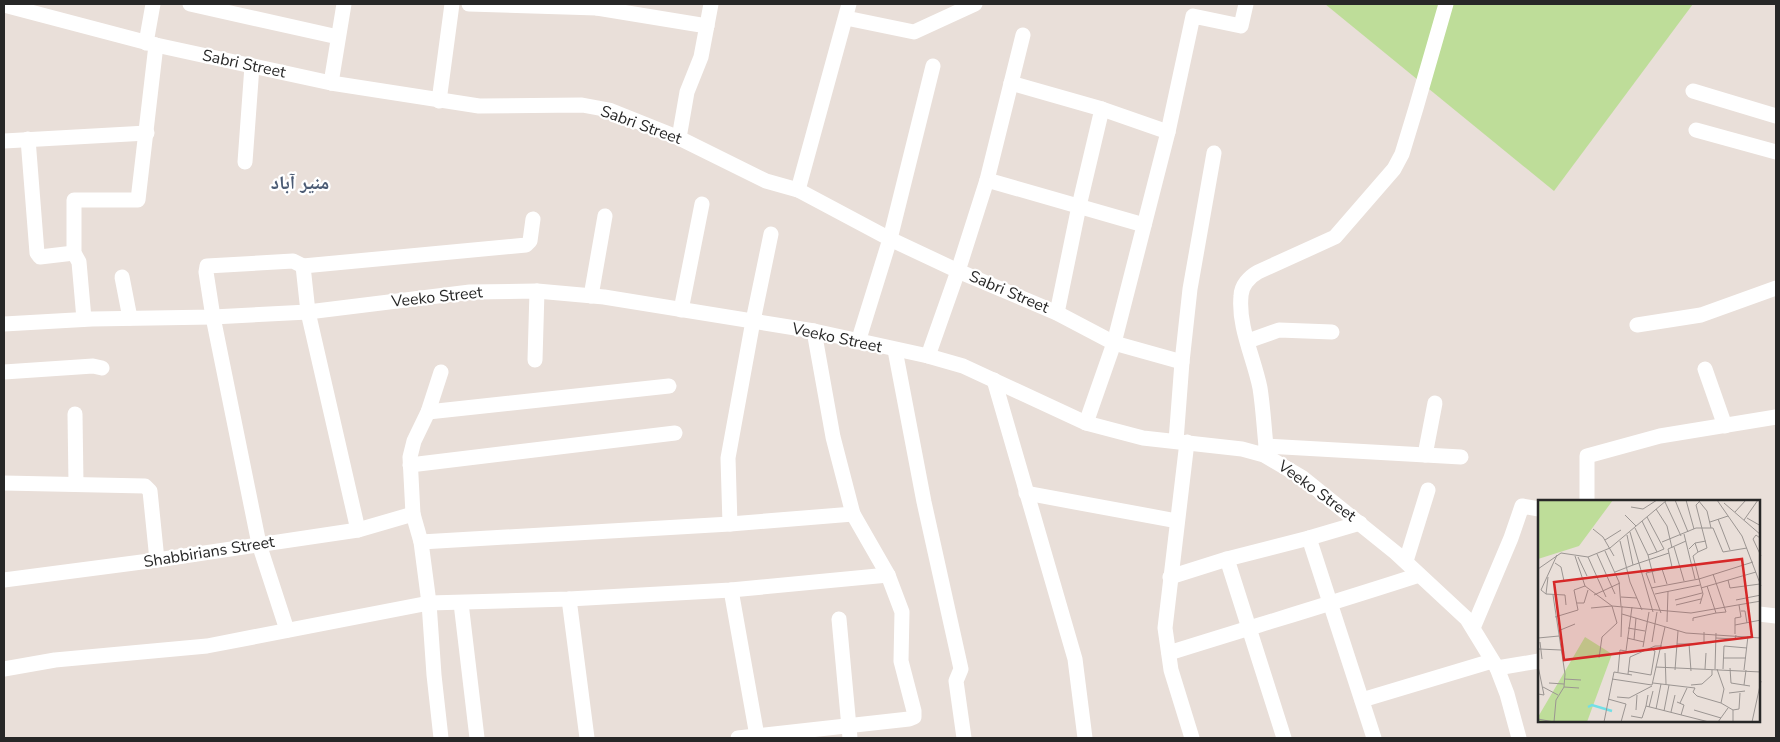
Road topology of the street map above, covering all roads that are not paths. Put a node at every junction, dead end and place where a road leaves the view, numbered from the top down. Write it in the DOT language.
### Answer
graph roads {
  1 [pos="153,4"];
  2 [pos="190,4"];
  3 [pos="344,4"];
  4 [pos="452,4"];
  5 [pos="469,4"];
  6 [pos="711,4"];
  7 [pos="975,4"];
  8 [pos="1246,4"];
  9 [pos="1446,4"];
  10 [pos="4,6"];
  11 [pos="597,6"];
  12 [pos="31,8"];
  13 [pos="1194,10"];
  14 [pos="848,11"];
  15 [pos="707,26"];
  16 [pos="1023,35"];
  17 [pos="338,37"];
  18 [pos="152,44"];
  19 [pos="252,66"];
  20 [pos="933,66"];
  21 [pos="331,83"];
  22 [pos="1011,83"];
  23 [pos="1693,92"];
  24 [pos="439,101"];
  25 [pos="1102,109"];
  26 [pos="1776,116"];
  27 [pos="1696,130"];
  28 [pos="1168,132"];
  29 [pos="147,133"];
  30 [pos="679,138"];
  31 [pos="28,140"];
  32 [pos="4,141"];
  33 [pos="1776,152"];
  34 [pos="1214,154"];
  35 [pos="245,162"];
  36 [pos="987,180"];
  37 [pos="798,190"];
  38 [pos="702,204"];
  39 [pos="1079,206"];
  40 [pos="604,216"];
  41 [pos="533,219"];
  42 [pos="1144,225"];
  43 [pos="772,234"];
  44 [pos="890,240"];
  45 [pos="74,253"];
  46 [pos="303,266"];
  47 [pos="958,271"];
  48 [pos="122,277"];
  49 [pos="1776,288"];
  50 [pos="537,291"];
  51 [pos="591,296"];
  52 [pos="681,310"];
  53 [pos="308,312"];
  54 [pos="1057,313"];
  55 [pos="213,317"];
  56 [pos="130,318"];
  57 [pos="84,319"];
  58 [pos="753,321"];
  59 [pos="4,324"];
  60 [pos="1637,325"];
  61 [pos="814,331"];
  62 [pos="1332,332"];
  63 [pos="1248,341"];
  64 [pos="858,342"];
  65 [pos="1114,343"];
  66 [pos="895,350"];
  67 [pos="928,356"];
  68 [pos="535,360"];
  69 [pos="1182,362"];
  70 [pos="102,368"];
  71 [pos="1705,368"];
  72 [pos="4,372"];
  73 [pos="441,372"];
  74 [pos="994,380"];
  75 [pos="669,386"];
  76 [pos="1435,403"];
  77 [pos="428,412"];
  78 [pos="75,414"];
  79 [pos="1776,417"];
  80 [pos="1086,423"];
  81 [pos="1725,426"];
  82 [pos="674,433"];
  83 [pos="1182,442"];
  84 [pos="1265,450"];
  85 [pos="1426,455"];
  86 [pos="1461,457"];
  87 [pos="410,465"];
  88 [pos="4,483"];
  89 [pos="76,484"];
  90 [pos="1428,490"];
  91 [pos="1026,493"];
  92 [pos="1587,500"];
  93 [pos="1538,509"];
  94 [pos="413,514"];
  95 [pos="853,514"];
  96 [pos="1177,521"];
  97 [pos="1360,523"];
  98 [pos="730,524"];
  99 [pos="358,530"];
  100 [pos="1309,538"];
  101 [pos="421,542"];
  102 [pos="259,544"];
  103 [pos="1227,558"];
  104 [pos="158,560"];
  105 [pos="1406,561"];
  106 [pos="888,575"];
  107 [pos="1419,575"];
  108 [pos="1170,578"];
  109 [pos="4,580"];
  110 [pos="731,590"];
  111 [pos="569,599"];
  112 [pos="429,603"];
  113 [pos="462,603"];
  114 [pos="1331,604"];
  115 [pos="1760,614"];
  116 [pos="1776,616"];
  117 [pos="839,618"];
  118 [pos="1249,628"];
  119 [pos="1473,628"];
  120 [pos="287,630"];
  121 [pos="1169,653"];
  122 [pos="1538,661"];
  123 [pos="1495,664"];
  124 [pos="4,669"];
  125 [pos="1362,700"];
  126 [pos="849,732"];
  127 [pos="758,736"];
  128 [pos="441,738"];
  129 [pos="477,738"];
  130 [pos="587,738"];
  131 [pos="738,738"];
  132 [pos="964,738"];
  133 [pos="1085,738"];
  134 [pos="1192,738"];
  135 [pos="1284,738"];
  136 [pos="1374,738"];
  137 [pos="1520,738"];
  1 -- 18 [label="street"];
  2 -- 17 [label="street"];
  3 -- 17 [label="street"];
  4 -- 24 [label="street"];
  5 -- 11 [label="street"];
  6 -- 15 [label="street"];
  7 -- 14 [label="street"];
  8 -- 13 [label="street"];
  9 -- 63 [label="street"];
  10 -- 12 [label="street, Sabri Street"];
  11 -- 15 [label="street"];
  12 -- 18 [label="street, Sabri Street"];
  13 -- 28 [label="street"];
  14 -- 37 [label="street"];
  15 -- 30 [label="street"];
  16 -- 22 [label="street"];
  17 -- 21 [label="street"];
  18 -- 19 [label="street, Sabri Street"];
  18 -- 29 [label="street"];
  19 -- 21 [label="street, Sabri Street"];
  19 -- 35 [label="street"];
  20 -- 44 [label="street"];
  21 -- 24 [label="street, Sabri Street"];
  22 -- 25 [label="street"];
  22 -- 36 [label="street"];
  23 -- 26 [label="street"];
  24 -- 30 [label="street, Sabri Street"];
  25 -- 28 [label="street"];
  25 -- 39 [label="street"];
  27 -- 33 [label="street"];
  28 -- 42 [label="street"];
  29 -- 31 [label="street"];
  29 -- 45 [label="street"];
  30 -- 37 [label="street, Sabri Street"];
  31 -- 32 [label="street"];
  31 -- 45 [label="street"];
  34 -- 69 [label="street"];
  36 -- 39 [label="street"];
  36 -- 47 [label="street"];
  37 -- 44 [label="street, Sabri Street"];
  38 -- 52 [label="street"];
  39 -- 42 [label="street"];
  39 -- 54 [label="street"];
  40 -- 51 [label="street"];
  41 -- 46 [label="street"];
  42 -- 65 [label="street"];
  43 -- 58 [label="street"];
  44 -- 47 [label="street, Sabri Street"];
  44 -- 64 [label="street"];
  45 -- 57 [label="street"];
  46 -- 53 [label="street"];
  46 -- 55 [label="street"];
  47 -- 54 [label="street, Sabri Street"];
  47 -- 67 [label="street"];
  48 -- 56 [label="street"];
  49 -- 60 [label="street"];
  50 -- 51 [label="street, Veeko Street"];
  50 -- 53 [label="street, Veeko Street"];
  50 -- 68 [label="street"];
  51 -- 52 [label="street, Veeko Street"];
  52 -- 58 [label="street, Veeko Street"];
  53 -- 55 [label="street, Veeko Street"];
  53 -- 99 [label="street"];
  54 -- 65 [label="street, Sabri Street"];
  55 -- 56 [label="street, Veeko Street"];
  55 -- 102 [label="street"];
  56 -- 57 [label="street, Veeko Street"];
  57 -- 59 [label="street, Veeko Street"];
  58 -- 61 [label="street, Veeko Street"];
  58 -- 98 [label="street"];
  61 -- 64 [label="street, Veeko Street"];
  61 -- 95 [label="street"];
  62 -- 63 [label="street"];
  63 -- 84 [label="street"];
  64 -- 66 [label="street, Veeko Street"];
  65 -- 69 [label="street, Sabri Street"];
  65 -- 80 [label="street"];
  66 -- 67 [label="street, Veeko Street"];
  66 -- 132 [label="street"];
  67 -- 74 [label="street, Veeko Street"];
  69 -- 83 [label="street"];
  70 -- 72 [label="street"];
  71 -- 81 [label="street"];
  73 -- 77 [label="street"];
  74 -- 80 [label="street, Veeko Street"];
  74 -- 91 [label="street"];
  75 -- 77 [label="street"];
  76 -- 85 [label="street"];
  77 -- 87 [label="street"];
  78 -- 89 [label="street"];
  79 -- 81 [label="street"];
  80 -- 83 [label="street, Veeko Street"];
  81 -- 92 [label="street"];
  82 -- 87 [label="street"];
  83 -- 84 [label="street, Veeko Street"];
  83 -- 96 [label="street"];
  84 -- 85 [label="street"];
  84 -- 97 [label="street, Veeko Street"];
  85 -- 86 [label="street"];
  87 -- 94 [label="street"];
  88 -- 89 [label="street"];
  89 -- 104 [label="street"];
  90 -- 105 [label="street"];
  91 -- 96 [label="street"];
  91 -- 133 [label="street"];
  93 -- 119 [label="street"];
  94 -- 99 [label="street, Shabbirians Street"];
  94 -- 101 [label="street"];
  95 -- 98 [label="street"];
  95 -- 106 [label="street"];
  96 -- 108 [label="street"];
  97 -- 100 [label="street"];
  97 -- 105 [label="street, Veeko Street"];
  98 -- 101 [label="street"];
  99 -- 102 [label="street, Shabbirians Street"];
  100 -- 103 [label="street"];
  100 -- 114 [label="street"];
  101 -- 112 [label="street"];
  102 -- 104 [label="street, Shabbirians Street"];
  102 -- 120 [label="street"];
  103 -- 108 [label="street"];
  103 -- 118 [label="street"];
  104 -- 109 [label="street, Shabbirians Street"];
  105 -- 107 [label="street, Veeko Street"];
  106 -- 110 [label="street"];
  106 -- 126 [label="street"];
  107 -- 114 [label="street"];
  107 -- 119 [label="street, Veeko Street"];
  108 -- 121 [label="street"];
  110 -- 111 [label="street"];
  110 -- 127 [label="street"];
  111 -- 113 [label="street"];
  111 -- 130 [label="street"];
  112 -- 113 [label="street"];
  112 -- 120 [label="street"];
  112 -- 128 [label="street"];
  113 -- 129 [label="street"];
  114 -- 118 [label="street"];
  114 -- 125 [label="street"];
  115 -- 116 [label="street"];
  117 -- 126 [label="street"];
  118 -- 121 [label="street"];
  118 -- 135 [label="street"];
  119 -- 123 [label="street, Veeko Street"];
  120 -- 124 [label="street"];
  121 -- 134 [label="street"];
  122 -- 123 [label="street"];
  123 -- 125 [label="street"];
  123 -- 137 [label="street, Veeko Street"];
  125 -- 136 [label="street"];
  126 -- 127 [label="street"];
  127 -- 131 [label="street"];
}
